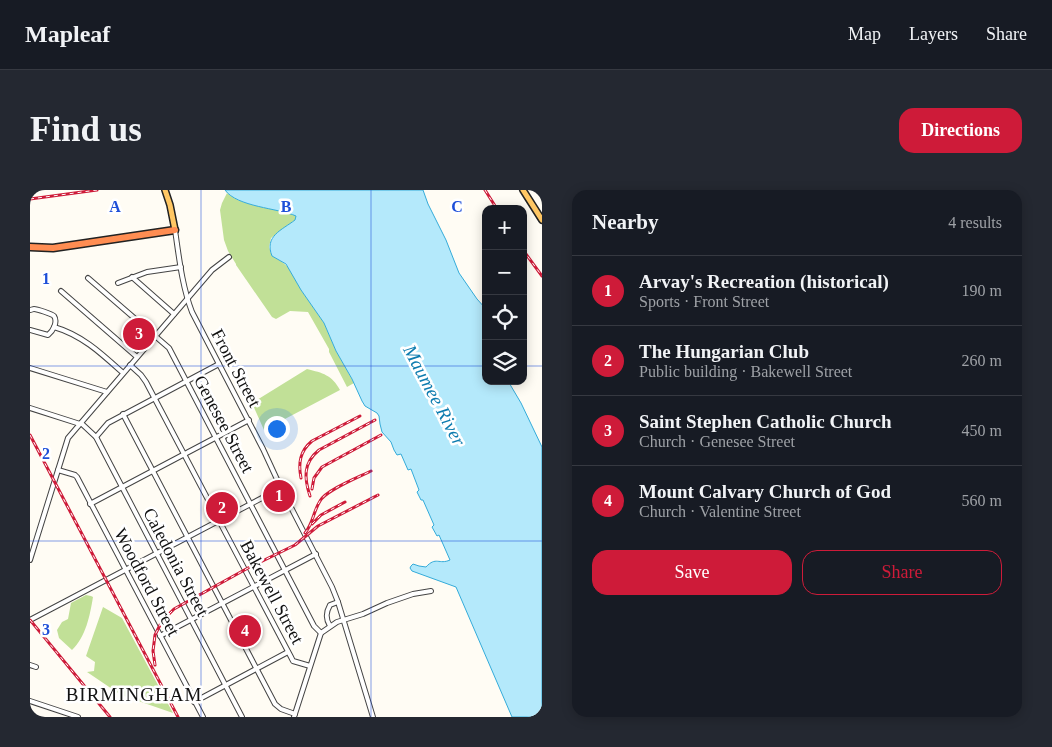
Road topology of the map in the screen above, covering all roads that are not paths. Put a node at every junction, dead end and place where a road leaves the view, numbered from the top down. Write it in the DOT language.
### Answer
graph roads {
  1 [pos="165,190"];
  2 [pos="523,190"];
  3 [pos="541,216"];
  4 [pos="175,228"];
  5 [pos="30,245"];
  6 [pos="229,257"];
  7 [pos="181,266"];
  8 [pos="132,277"];
  9 [pos="88,278"];
  10 [pos="118,284"];
  11 [pos="184,286"];
  12 [pos="195,289"];
  13 [pos="61,291"];
  14 [pos="187,299"];
  15 [pos="30,310"];
  16 [pos="174,314"];
  17 [pos="54,327"];
  18 [pos="30,330"];
  19 [pos="155,336"];
  20 [pos="137,357"];
  21 [pos="219,364"];
  22 [pos="130,365"];
  23 [pos="30,368"];
  24 [pos="124,373"];
  25 [pos="186,381"];
  26 [pos="107,392"];
  27 [pos="154,398"];
  28 [pos="30,408"];
  29 [pos="123,414"];
  30 [pos="248,420"];
  31 [pos="81,423"];
  32 [pos="96,437"];
  33 [pos="216,438"];
  34 [pos="184,454"];
  35 [pos="58,470"];
  36 [pos="153,471"];
  37 [pos="122,488"];
  38 [pos="282,488"];
  39 [pos="90,504"];
  40 [pos="250,504"];
  41 [pos="219,520"];
  42 [pos="188,537"];
  43 [pos="156,553"];
  44 [pos="316,554"];
  45 [pos="30,560"];
  46 [pos="125,570"];
  47 [pos="285,570"];
  48 [pos="254,586"];
  49 [pos="432,590"];
  50 [pos="338,602"];
  51 [pos="222,603"];
  52 [pos="191,619"];
  53 [pos="343,619"];
  54 [pos="30,620"];
  55 [pos="330,626"];
  56 [pos="321,633"];
  57 [pos="160,636"];
  58 [pos="288,652"];
  59 [pos="30,665"];
  60 [pos="310,666"];
  61 [pos="36,667"];
  62 [pos="257,669"];
  63 [pos="226,685"];
  64 [pos="30,702"];
  65 [pos="194,702"];
  66 [pos="62,712"];
  67 [pos="294,715"];
  68 [pos="60,717"];
  69 [pos="78,717"];
  70 [pos="202,717"];
  71 [pos="242,717"];
  72 [pos="373,717"];
  1 -- 4 [label="main road, Front Street"];
  2 -- 3 [label="main road"];
  4 -- 5 [label="highway"];
  4 -- 7 [label="street, Front Street"];
  6 -- 12 [label="street"];
  7 -- 8 [label="street"];
  7 -- 11 [label="street, Front Street"];
  8 -- 10 [label="street"];
  8 -- 16 [label="street"];
  9 -- 19 [label="street, Genesee Street"];
  11 -- 12 [label="street"];
  11 -- 14 [label="street, Front Street"];
  12 -- 14 [label="street"];
  13 -- 20 [label="street"];
  14 -- 16 [label="street"];
  14 -- 21 [label="street, Front Street"];
  15 -- 17 [label="street"];
  16 -- 19 [label="street"];
  17 -- 18 [label="street"];
  17 -- 24 [label="street"];
  19 -- 20 [label="street"];
  19 -- 25 [label="street, Genesee Street"];
  20 -- 22 [label="street"];
  21 -- 25 [label="street"];
  21 -- 30 [label="street, Front Street"];
  22 -- 24 [label="street"];
  22 -- 27 [label="street, Bakewell Street"];
  23 -- 26 [label="street"];
  24 -- 26 [label="street"];
  25 -- 27 [label="street"];
  25 -- 33 [label="street, Genesee Street"];
  26 -- 31 [label="street"];
  27 -- 29 [label="street"];
  27 -- 34 [label="street, Bakewell Street"];
  28 -- 31 [label="street"];
  29 -- 32 [label="street"];
  29 -- 36 [label="street"];
  30 -- 33 [label="street"];
  30 -- 38 [label="street, Front Street"];
  31 -- 32 [label="street, Caledonia Street"];
  31 -- 35 [label="street"];
  32 -- 37 [label="street, Caledonia Street"];
  33 -- 34 [label="street"];
  33 -- 40 [label="street, Genesee Street"];
  34 -- 36 [label="street"];
  34 -- 41 [label="street, Bakewell Street"];
  35 -- 39 [label="street, Woodford Street"];
  35 -- 45 [label="street"];
  36 -- 37 [label="street"];
  36 -- 42 [label="street"];
  37 -- 39 [label="street"];
  37 -- 43 [label="street, Caledonia Street"];
  38 -- 40 [label="street"];
  38 -- 44 [label="street, Front Street"];
  39 -- 46 [label="street, Woodford Street"];
  40 -- 41 [label="street"];
  40 -- 47 [label="street, Genesee Street"];
  41 -- 42 [label="street"];
  41 -- 48 [label="street, Bakewell Street"];
  42 -- 43 [label="street"];
  42 -- 51 [label="street"];
  43 -- 46 [label="street"];
  43 -- 52 [label="street, Caledonia Street"];
  44 -- 47 [label="street"];
  44 -- 50 [label="street, Front Street"];
  46 -- 54 [label="street"];
  46 -- 57 [label="street, Woodford Street"];
  47 -- 48 [label="street"];
  47 -- 56 [label="street, Genesee Street"];
  48 -- 51 [label="street"];
  48 -- 58 [label="street, Bakewell Street"];
  49 -- 53 [label="street"];
  50 -- 53 [label="street, Front Street"];
  50 -- 55 [label="street"];
  51 -- 52 [label="street"];
  51 -- 62 [label="street"];
  52 -- 57 [label="street"];
  52 -- 63 [label="street, Caledonia Street"];
  53 -- 55 [label="street"];
  53 -- 72 [label="street, Front Street"];
  55 -- 56 [label="street"];
  56 -- 60 [label="street"];
  57 -- 65 [label="street, Woodford Street"];
  58 -- 60 [label="street, Bakewell Street"];
  58 -- 62 [label="street"];
  59 -- 61 [label="street"];
  60 -- 67 [label="street"];
  62 -- 63 [label="street"];
  62 -- 67 [label="street"];
  63 -- 65 [label="street"];
  63 -- 71 [label="street, Caledonia Street"];
  64 -- 66 [label="street"];
  65 -- 70 [label="street, Woodford Street"];
  66 -- 68 [label="street"];
  66 -- 69 [label="street"];
}
